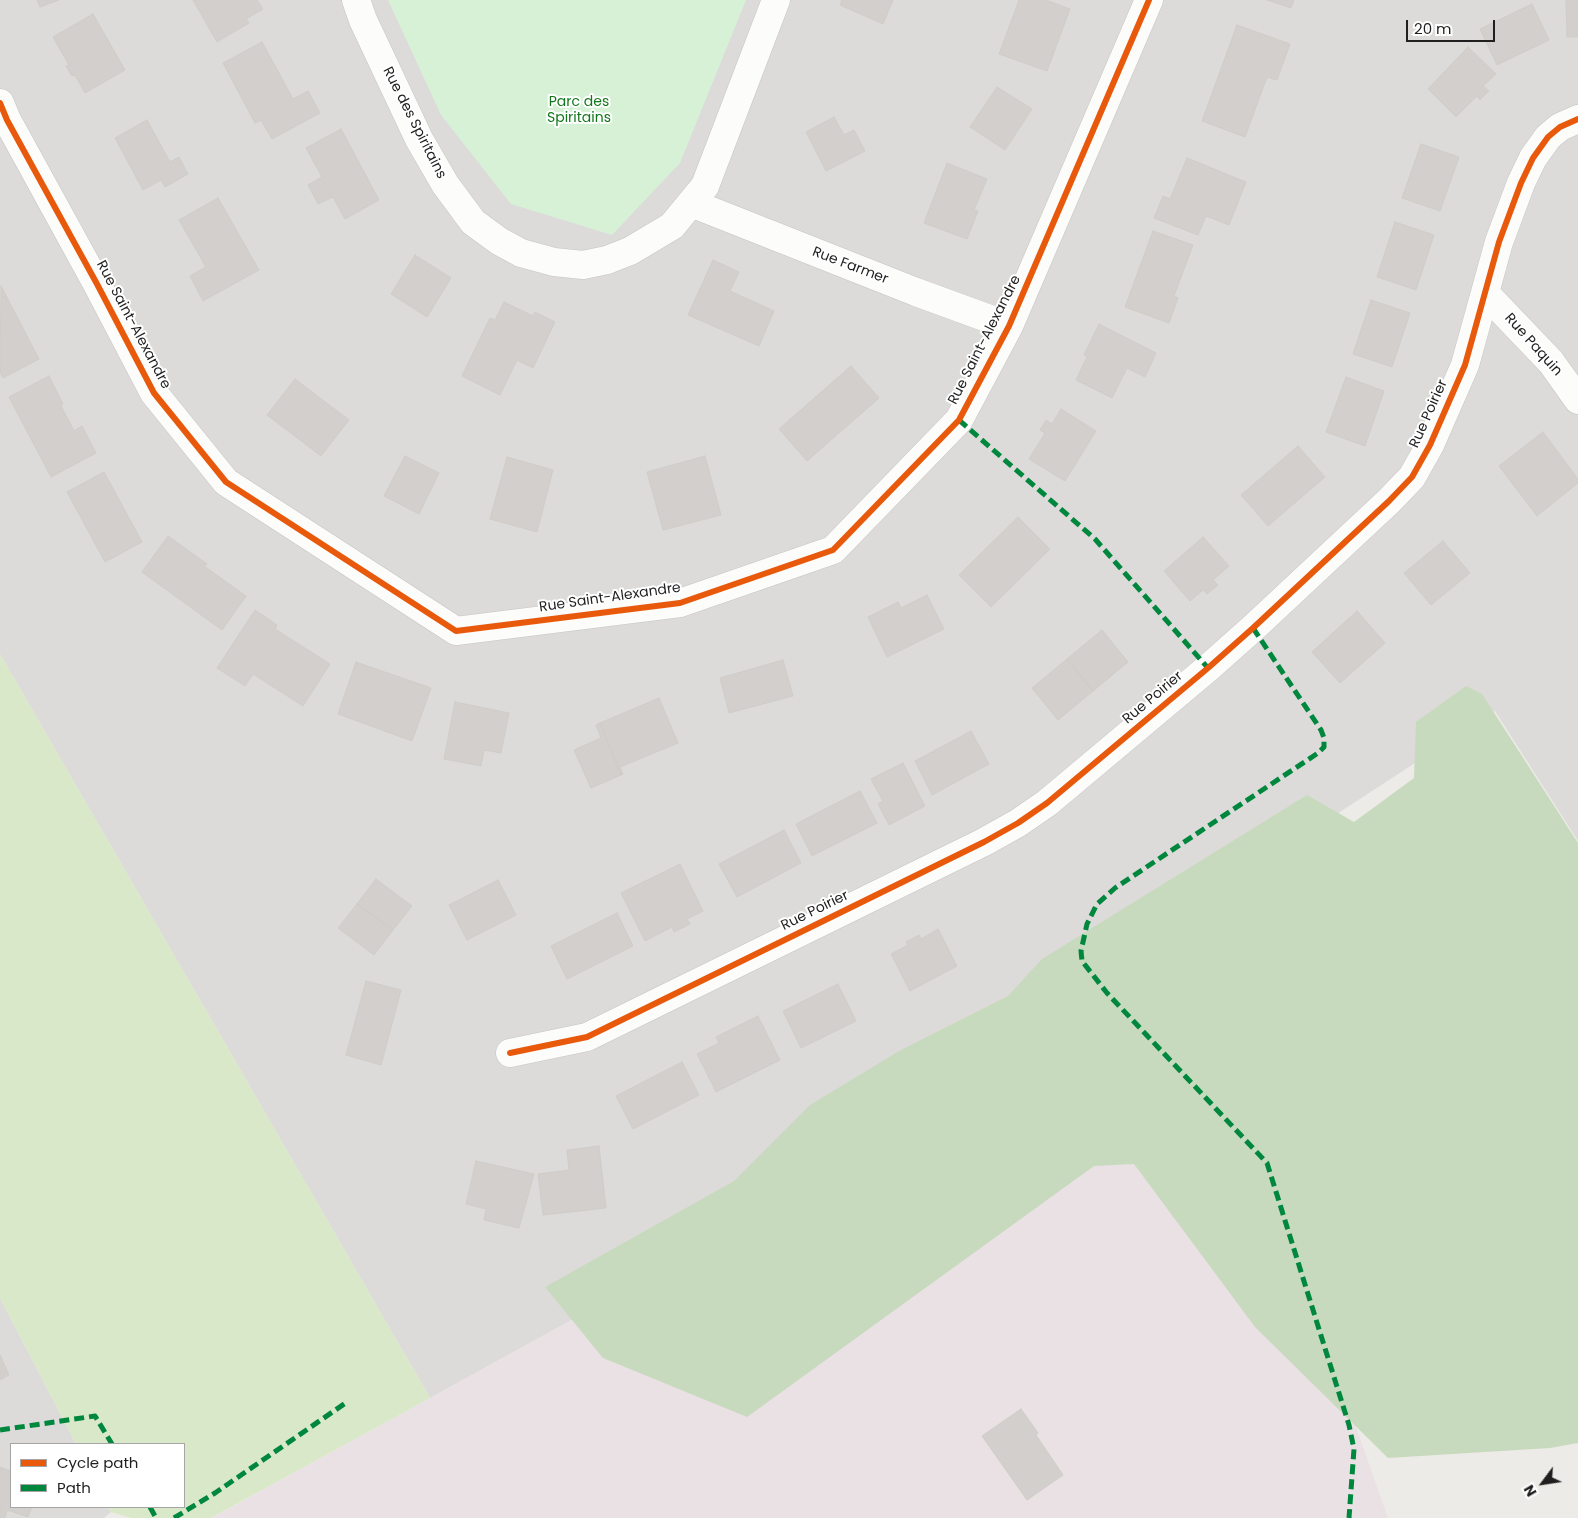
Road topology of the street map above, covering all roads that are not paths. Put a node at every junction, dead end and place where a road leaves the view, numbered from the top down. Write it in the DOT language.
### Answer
graph roads {
  1 [pos="356,0"];
  2 [pos="776,0"];
  3 [pos="1149,0"];
  4 [pos="0,103"];
  5 [pos="1578,119"];
  6 [pos="691,203"];
  7 [pos="1485,293"];
  8 [pos="1009,326"];
  9 [pos="1578,400"];
  10 [pos="510,1053"];
  1 -- 6 [label="street, Rue des Spiritains"];
  2 -- 6 [label="street, Rue des Spiritains"];
  3 -- 8 [label="street, Rue Saint-Alexandre"];
  4 -- 8 [label="street, Rue Saint-Alexandre"];
  5 -- 7 [label="street, Rue Poirier"];
  6 -- 8 [label="street, Rue Farmer"];
  7 -- 9 [label="street, Rue Paquin"];
  7 -- 10 [label="street, Rue Poirier"];
}
